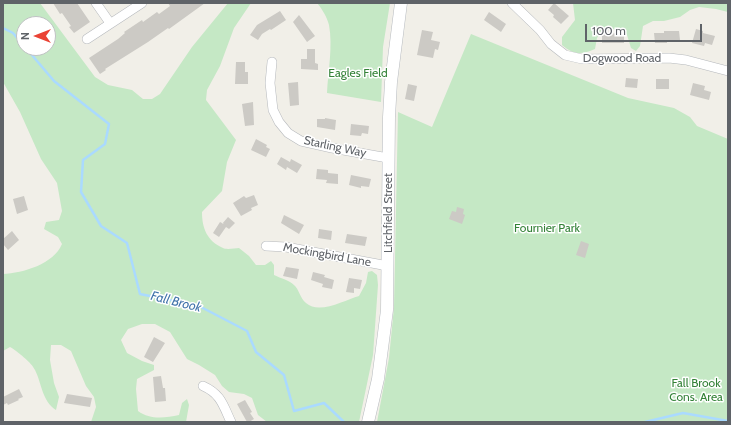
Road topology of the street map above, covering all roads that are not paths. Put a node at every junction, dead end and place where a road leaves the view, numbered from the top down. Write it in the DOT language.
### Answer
graph roads {
  1 [pos="96,3"];
  2 [pos="142,3"];
  3 [pos="401,3"];
  4 [pos="512,3"];
  5 [pos="110,23"];
  6 [pos="87,39"];
  7 [pos="272,62"];
  8 [pos="728,71"];
  9 [pos="388,158"];
  10 [pos="266,246"];
  11 [pos="388,266"];
  12 [pos="203,386"];
  13 [pos="231,422"];
  14 [pos="368,422"];
  1 -- 5 [label="street"];
  2 -- 5 [label="street"];
  3 -- 9 [label="main road, Litchfield Street"];
  4 -- 8 [label="street, Dogwood Road"];
  5 -- 6 [label="street"];
  7 -- 9 [label="street, Starling Way"];
  9 -- 11 [label="main road, Litchfield Street"];
  10 -- 11 [label="street, Mockingbird Lane"];
  11 -- 14 [label="main road, Litchfield Street"];
  12 -- 13 [label="street"];
}
